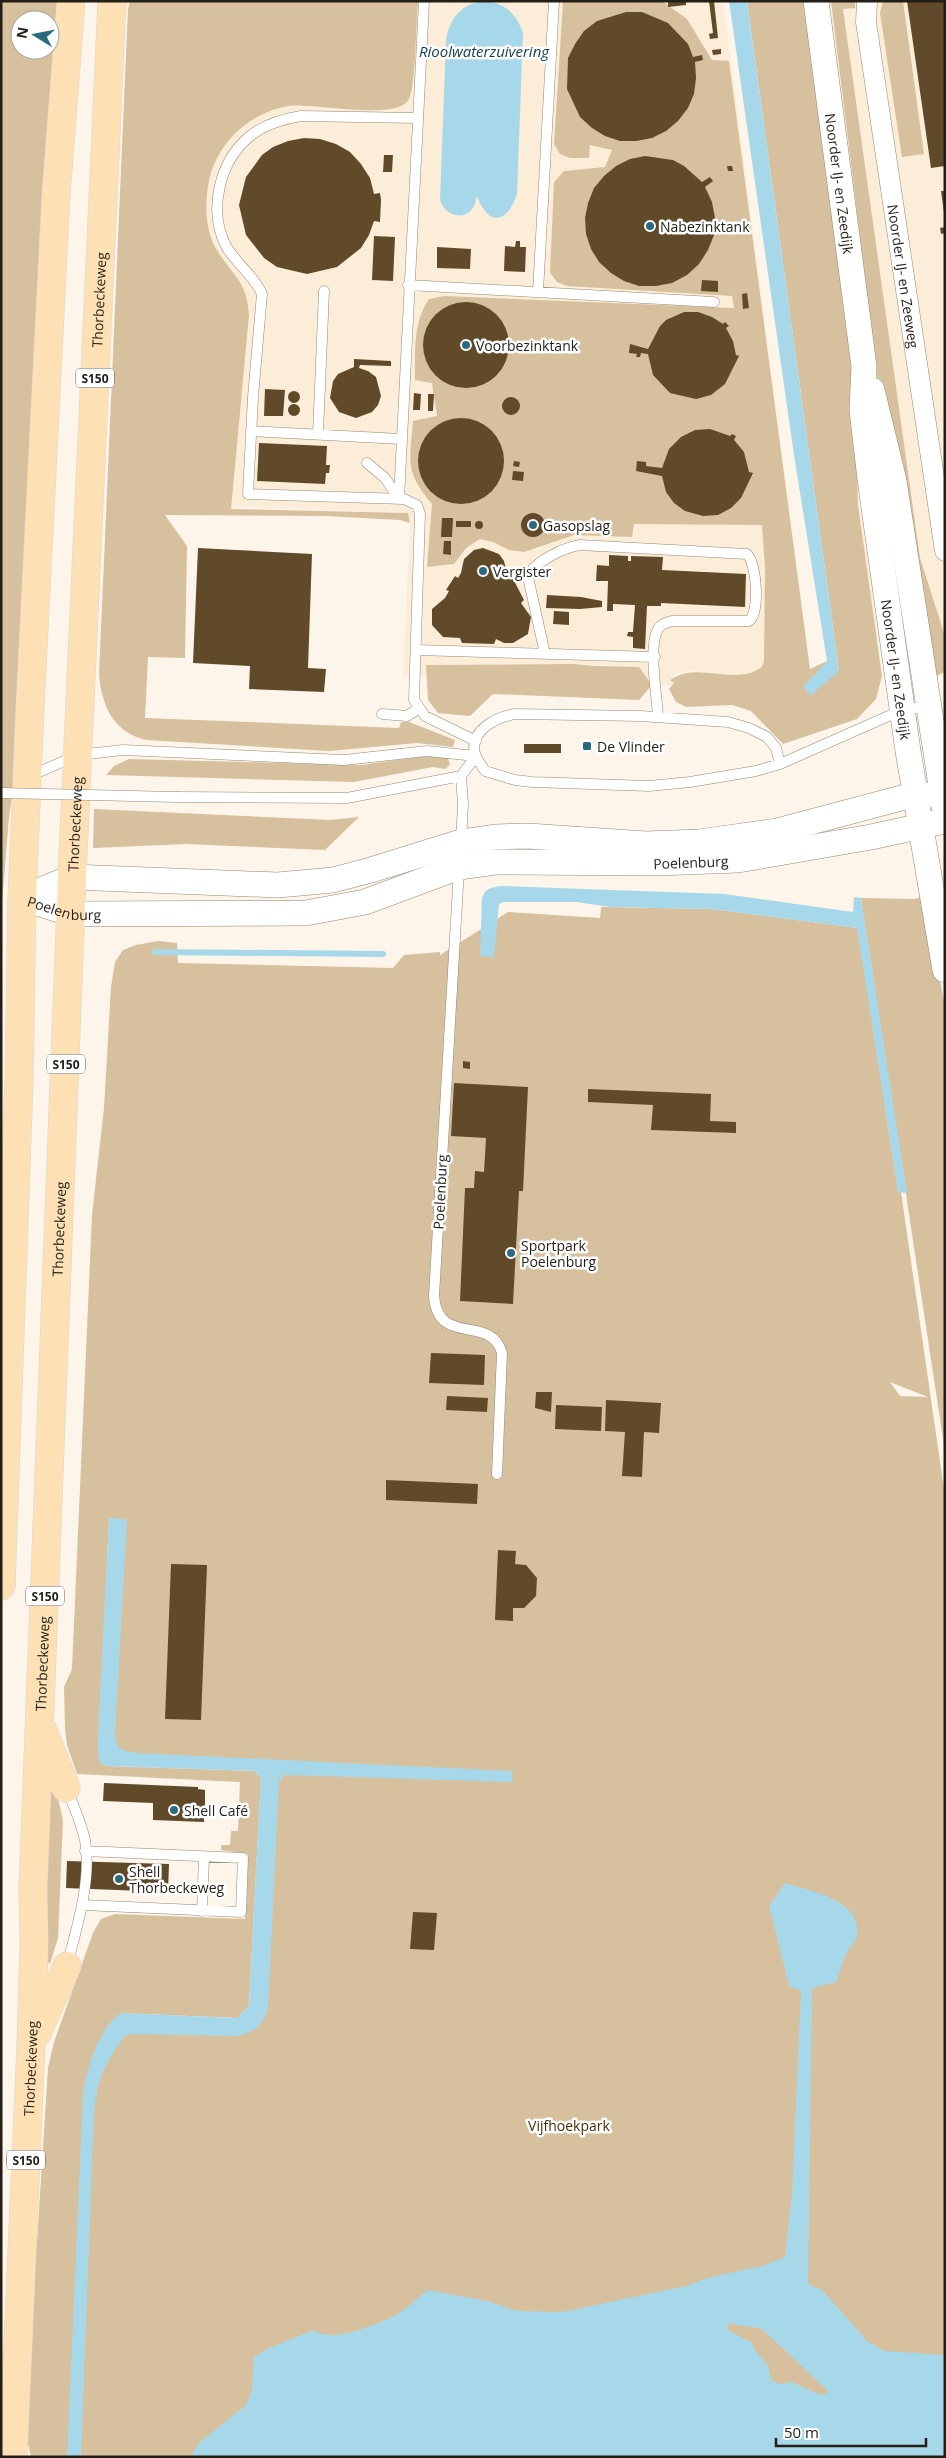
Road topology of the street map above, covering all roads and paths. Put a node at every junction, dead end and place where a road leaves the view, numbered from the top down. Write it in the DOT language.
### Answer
graph roads {
  1 [pos="71,1"];
  2 [pos="112,1"];
  3 [pos="424,1"];
  4 [pos="554,1"];
  5 [pos="816,1"];
  6 [pos="867,1"];
  7 [pos="417,118"];
  8 [pos="408,286"];
  9 [pos="324,291"];
  10 [pos="538,292"];
  11 [pos="714,302"];
  12 [pos="864,366"];
  13 [pos="251,430"];
  14 [pos="318,434"];
  15 [pos="336,435"];
  16 [pos="401,439"];
  17 [pos="347,444"];
  18 [pos="367,462"];
  19 [pos="398,499"];
  20 [pos="945,551"];
  21 [pos="416,650"];
  22 [pos="545,654"];
  23 [pos="654,657"];
  24 [pos="937,703"];
  25 [pos="418,708"];
  26 [pos="902,710"];
  27 [pos="382,714"];
  28 [pos="658,716"];
  29 [pos="476,741"];
  30 [pos="78,755"];
  31 [pos="476,756"];
  32 [pos="780,764"];
  33 [pos="461,776"];
  34 [pos="27,777"];
  35 [pos="1,793"];
  36 [pos="915,797"];
  37 [pos="944,799"];
  38 [pos="945,821"];
  39 [pos="920,827"];
  40 [pos="460,855"];
  41 [pos="72,877"];
  42 [pos="22,898"];
  43 [pos="72,914"];
  44 [pos="945,970"];
  45 [pos="19,1081"];
  46 [pos="1,1121"];
  47 [pos="5,1406"];
  48 [pos="497,1474"];
  49 [pos="1,1586"];
  50 [pos="40,1722"];
  51 [pos="66,1788"];
  52 [pos="86,1851"];
  53 [pos="204,1856"];
  54 [pos="83,1905"];
  55 [pos="202,1910"];
  56 [pos="67,1966"];
  57 [pos="31,2045"];
  58 [pos="13,2457"];
  1 -- 34 [label="main road"];
  2 -- 30 [label="main road, Thorbeckeweg / S150"];
  3 -- 7 [label="lane"];
  4 -- 10 [label="lane"];
  5 -- 12 [label="street, Noorder IJ- en Zeedijk"];
  6 -- 20 [label="street, Noorder IJ- en Zeeweg"];
  7 -- 8 [label="lane"];
  7 -- 13 [label="lane"];
  8 -- 10 [label="lane"];
  8 -- 16 [label="lane"];
  9 -- 14 [label="lane"];
  10 -- 11 [label="lane"];
  12 -- 24 [label="street, Noorder IJ- en Zeedijk"];
  12 -- 26 [label="street, Noorder IJ- en Zeedijk"];
  13 -- 14 [label="lane"];
  13 -- 19 [label="lane"];
  14 -- 15 [label="lane"];
  15 -- 16 [label="lane"];
  15 -- 17 [label="lane"];
  16 -- 19 [label="lane"];
  18 -- 19 [label="lane"];
  19 -- 21 [label="lane"];
  21 -- 22 [label="lane"];
  21 -- 25 [label="lane"];
  22 -- 23 [label="lane"];
  22 -- 23 [label="lane"];
  23 -- 28 [label="lane"];
  24 -- 26 [label="lane"];
  24 -- 37 [label="street, Noorder IJ- en Zeedijk"];
  25 -- 27 [label="lane"];
  25 -- 29 [label="lane"];
  26 -- 32 [label="lane"];
  26 -- 36 [label="street, Noorder IJ- en Zeedijk"];
  28 -- 29 [label="lane"];
  28 -- 32 [label="lane"];
  29 -- 31 [label="lane"];
  30 -- 31 [label="lane"];
  30 -- 34 [label="lane"];
  30 -- 41 [label="main road, Thorbeckeweg / S150"];
  31 -- 32 [label="lane"];
  31 -- 33 [label="lane"];
  33 -- 35 [label="lane, bridge"];
  33 -- 40 [label="lane, Poelenburg"];
  34 -- 42 [label="main road"];
  36 -- 37 [label="street, Poelenburg"];
  36 -- 39 [label="street, Noorder IJ- en Zeedijk"];
  36 -- 40 [label="street, Poelenburg"];
  38 -- 39 [label="street, Poelenburg"];
  39 -- 40 [label="street, Poelenburg"];
  39 -- 44 [label="street, Noorder IJ- en Zeedijk"];
  40 -- 41 [label="street, Poelenburg"];
  40 -- 43 [label="street, Poelenburg"];
  40 -- 48 [label="lane, Poelenburg"];
  41 -- 42 [label="street, Poelenburg"];
  41 -- 43 [label="main road, Thorbeckeweg / S150"];
  42 -- 43 [label="street, Poelenburg"];
  42 -- 45 [label="main road"];
  43 -- 50 [label="main road, Thorbeckeweg / S150"];
  45 -- 46 [label="main road"];
  45 -- 47 [label="main road"];
  47 -- 49 [label="main road"];
  50 -- 51 [label="main road"];
  50 -- 57 [label="main road, Thorbeckeweg / S150"];
  51 -- 52 [label="lane"];
  52 -- 53 [label="lane"];
  52 -- 54 [label="lane"];
  53 -- 55 [label="lane"];
  53 -- 55 [label="lane"];
  54 -- 55 [label="lane"];
  54 -- 56 [label="lane"];
  56 -- 57 [label="main road"];
  57 -- 58 [label="main road, Thorbeckeweg / S150"];
}
